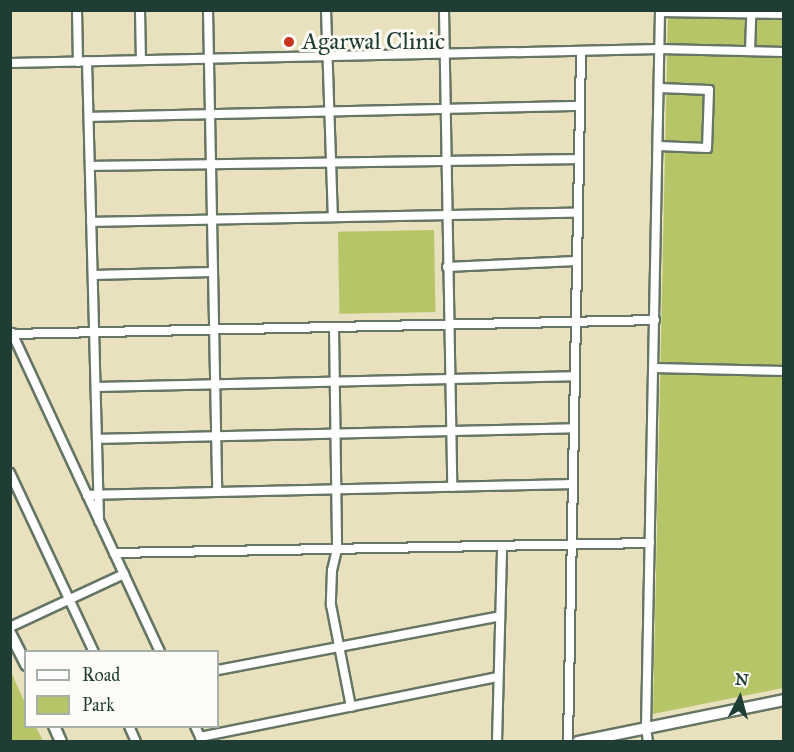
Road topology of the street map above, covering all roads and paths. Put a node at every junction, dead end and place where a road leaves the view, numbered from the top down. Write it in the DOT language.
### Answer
graph roads {
  1 [pos="77,10"];
  2 [pos="140,10"];
  3 [pos="208,10"];
  4 [pos="326,10"];
  5 [pos="444,10"];
  6 [pos="660,11"];
  7 [pos="751,13"];
  8 [pos="783,14"];
  9 [pos="660,49"];
  10 [pos="581,51"];
  11 [pos="750,51"];
  12 [pos="783,52"];
  13 [pos="444,54"];
  14 [pos="328,56"];
  15 [pos="209,59"];
  16 [pos="141,60"];
  17 [pos="83,62"];
  18 [pos="10,63"];
  19 [pos="659,88"];
  20 [pos="580,106"];
  21 [pos="445,109"];
  22 [pos="329,111"];
  23 [pos="210,114"];
  24 [pos="88,117"];
  25 [pos="658,146"];
  26 [pos="579,159"];
  27 [pos="446,161"];
  28 [pos="331,162"];
  29 [pos="210,164"];
  30 [pos="90,166"];
  31 [pos="577,213"];
  32 [pos="447,215"];
  33 [pos="333,217"];
  34 [pos="211,220"];
  35 [pos="91,222"];
  36 [pos="576,261"];
  37 [pos="447,267"];
  38 [pos="212,272"];
  39 [pos="93,275"];
  40 [pos="655,320"];
  41 [pos="575,322"];
  42 [pos="448,324"];
  43 [pos="334,327"];
  44 [pos="213,329"];
  45 [pos="94,332"];
  46 [pos="11,333"];
  47 [pos="654,368"];
  48 [pos="783,371"];
  49 [pos="573,376"];
  50 [pos="450,379"];
  51 [pos="335,382"];
  52 [pos="214,385"];
  53 [pos="96,387"];
  54 [pos="572,428"];
  55 [pos="451,431"];
  56 [pos="335,434"];
  57 [pos="216,436"];
  58 [pos="97,439"];
  59 [pos="10,473"];
  60 [pos="571,484"];
  61 [pos="452,487"];
  62 [pos="336,490"];
  63 [pos="217,492"];
  64 [pos="87,495"];
  65 [pos="99,495"];
  66 [pos="99,520"];
  67 [pos="650,543"];
  68 [pos="570,545"];
  69 [pos="502,546"];
  70 [pos="337,549"];
  71 [pos="114,553"];
  72 [pos="124,573"];
  73 [pos="69,599"];
  74 [pos="500,616"];
  75 [pos="10,627"];
  76 [pos="10,633"];
  77 [pos="340,647"];
  78 [pos="94,650"];
  79 [pos="160,650"];
  80 [pos="24,661"];
  81 [pos="219,670"];
  82 [pos="498,677"];
  83 [pos="783,700"];
  84 [pos="351,707"];
  85 [pos="646,728"];
  86 [pos="201,739"];
  87 [pos="496,741"];
  88 [pos="568,741"];
  89 [pos="578,741"];
  90 [pos="648,741"];
  1 -- 17 [label="street"];
  2 -- 16 [label="street"];
  3 -- 15 [label="street"];
  4 -- 14 [label="street"];
  5 -- 13 [label="street"];
  6 -- 7 [label="street"];
  6 -- 9 [label="street"];
  7 -- 8 [label="street"];
  7 -- 11 [label="street"];
  9 -- 10 [label="street"];
  9 -- 11 [label="street"];
  9 -- 19 [label="street"];
  10 -- 13 [label="street"];
  10 -- 20 [label="street"];
  11 -- 12 [label="street"];
  13 -- 14 [label="street"];
  13 -- 21 [label="street"];
  14 -- 15 [label="street"];
  14 -- 22 [label="street"];
  15 -- 16 [label="street"];
  15 -- 23 [label="street"];
  16 -- 17 [label="street"];
  17 -- 18 [label="street"];
  17 -- 24 [label="street"];
  19 -- 25 [label="street"];
  19 -- 25 [label="street"];
  20 -- 21 [label="street"];
  20 -- 26 [label="street"];
  21 -- 22 [label="street"];
  21 -- 27 [label="street"];
  22 -- 23 [label="street"];
  22 -- 28 [label="street"];
  23 -- 24 [label="street"];
  23 -- 29 [label="street"];
  24 -- 30 [label="street"];
  25 -- 40 [label="street"];
  26 -- 27 [label="street"];
  26 -- 31 [label="street"];
  27 -- 28 [label="street"];
  27 -- 32 [label="street"];
  28 -- 29 [label="street"];
  28 -- 33 [label="street"];
  29 -- 30 [label="street"];
  29 -- 34 [label="street"];
  30 -- 35 [label="street"];
  31 -- 32 [label="street"];
  31 -- 36 [label="street"];
  32 -- 33 [label="street"];
  32 -- 37 [label="street"];
  33 -- 34 [label="street"];
  34 -- 35 [label="street"];
  34 -- 38 [label="street"];
  35 -- 39 [label="street"];
  36 -- 37 [label="street"];
  36 -- 41 [label="street"];
  37 -- 42 [label="street"];
  38 -- 39 [label="street"];
  38 -- 44 [label="street"];
  39 -- 45 [label="street"];
  40 -- 41 [label="street"];
  40 -- 47 [label="street"];
  41 -- 42 [label="street"];
  41 -- 49 [label="street"];
  42 -- 43 [label="street"];
  42 -- 50 [label="street"];
  43 -- 44 [label="street"];
  43 -- 51 [label="street"];
  44 -- 45 [label="street"];
  44 -- 52 [label="street"];
  45 -- 46 [label="street"];
  45 -- 53 [label="street"];
  46 -- 64 [label="street"];
  47 -- 48 [label="street"];
  47 -- 67 [label="street"];
  49 -- 50 [label="street"];
  49 -- 54 [label="street"];
  50 -- 51 [label="street"];
  50 -- 55 [label="street"];
  51 -- 52 [label="street"];
  51 -- 56 [label="street"];
  52 -- 53 [label="street"];
  52 -- 57 [label="street"];
  53 -- 58 [label="street"];
  54 -- 55 [label="street"];
  54 -- 60 [label="street"];
  55 -- 56 [label="street"];
  55 -- 61 [label="street"];
  56 -- 57 [label="street"];
  56 -- 62 [label="street"];
  57 -- 58 [label="street"];
  57 -- 63 [label="street"];
  58 -- 65 [label="street"];
  59 -- 73 [label="street"];
  60 -- 61 [label="street"];
  60 -- 68 [label="street"];
  61 -- 62 [label="street"];
  62 -- 63 [label="street"];
  62 -- 70 [label="street"];
  63 -- 65 [label="street"];
  64 -- 65 [label="street"];
  64 -- 66 [label="street"];
  65 -- 66 [label="street"];
  66 -- 71 [label="street"];
  67 -- 68 [label="street"];
  67 -- 85 [label="street"];
  68 -- 69 [label="street"];
  68 -- 88 [label="street"];
  69 -- 70 [label="street"];
  69 -- 74 [label="street"];
  70 -- 71 [label="street"];
  70 -- 77 [label="street"];
  71 -- 72 [label="street"];
  72 -- 73 [label="street"];
  72 -- 79 [label="street"];
  73 -- 75 [label="street"];
  73 -- 78 [label="street"];
  74 -- 77 [label="street"];
  74 -- 82 [label="street"];
  76 -- 80 [label="street"];
  77 -- 81 [label="street"];
  77 -- 84 [label="street"];
  82 -- 84 [label="street"];
  82 -- 87 [label="street"];
  83 -- 85 [label="street"];
  84 -- 86 [label="street"];
  85 -- 89 [label="street"];
  85 -- 90 [label="street"];
}
